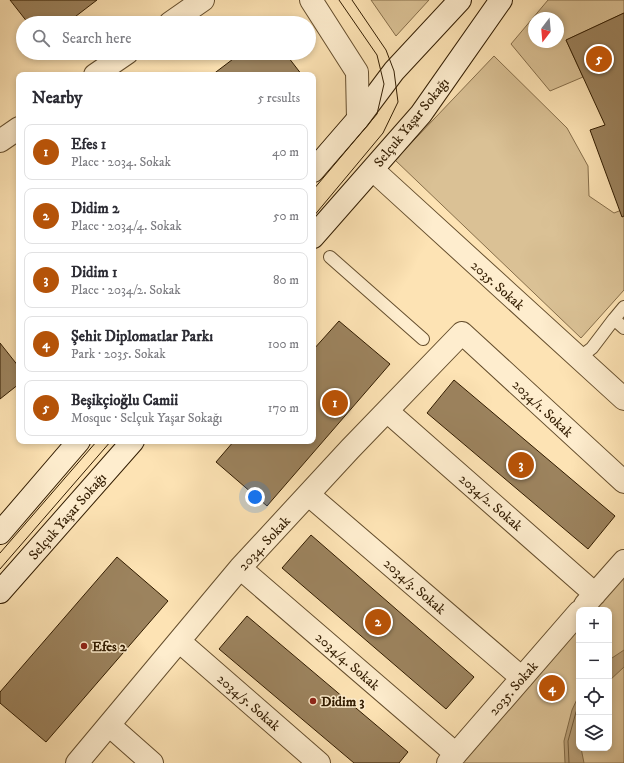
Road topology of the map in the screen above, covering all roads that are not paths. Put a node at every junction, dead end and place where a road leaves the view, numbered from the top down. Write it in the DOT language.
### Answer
graph roads {
  1 [pos="203,0"];
  2 [pos="311,0"];
  3 [pos="460,0"];
  4 [pos="501,0"];
  5 [pos="180,16"];
  6 [pos="117,60"];
  7 [pos="99,72"];
  8 [pos="358,119"];
  9 [pos="16,130"];
  10 [pos="0,141"];
  11 [pos="316,168"];
  12 [pos="373,170"];
  13 [pos="316,234"];
  14 [pos="330,257"];
  15 [pos="624,307"];
  16 [pos="614,319"];
  17 [pos="624,328"];
  18 [pos="462,334"];
  19 [pos="423,339"];
  20 [pos="579,358"];
  21 [pos="624,399"];
  22 [pos="387,411"];
  23 [pos="76,444"];
  24 [pos="130,444"];
  25 [pos="624,482"];
  26 [pos="309,494"];
  27 [pos="0,533"];
  28 [pos="624,561"];
  29 [pos="240,568"];
  30 [pos="0,592"];
  31 [pos="588,602"];
  32 [pos="576,615"];
  33 [pos="179,641"];
  34 [pos="522,678"];
  35 [pos="109,725"];
  36 [pos="452,758"];
  37 [pos="77,763"];
  38 [pos="152,763"];
  39 [pos="319,763"];
  1 -- 5 [label="street"];
  2 -- 8 [label="street"];
  3 -- 8 [label="street"];
  4 -- 12 [label="street, Selçuk Yaşar Sokağı"];
  6 -- 7 [label="street"];
  8 -- 11 [label="street"];
  9 -- 10 [label="street"];
  12 -- 13 [label="street, Selçuk Yaşar Sokağı"];
  12 -- 20 [label="street, 2035. Sokak"];
  14 -- 19 [label="lane"];
  15 -- 16 [label="lane"];
  16 -- 17 [label="lane"];
  16 -- 20 [label="lane"];
  18 -- 22 [label="street, 2034. Sokak"];
  18 -- 25 [label="street, 2034/1. Sokak"];
  20 -- 21 [label="street, 2035. Sokak"];
  22 -- 26 [label="street, 2034. Sokak"];
  22 -- 31 [label="street, 2034/2. Sokak"];
  23 -- 27 [label="street"];
  24 -- 30 [label="street, Selçuk Yaşar Sokağı"];
  26 -- 29 [label="street, 2034. Sokak"];
  26 -- 34 [label="street, 2034/3. Sokak"];
  28 -- 31 [label="street"];
  29 -- 33 [label="street, 2034. Sokak"];
  29 -- 36 [label="street, 2034/4. Sokak"];
  32 -- 34 [label="street, 2035. Sokak"];
  33 -- 35 [label="street, 2034. Sokak"];
  33 -- 39 [label="street, 2034/5. Sokak"];
  34 -- 36 [label="street, 2035. Sokak"];
  35 -- 37 [label="street, 2034. Sokak"];
  35 -- 38 [label="street"];
}
